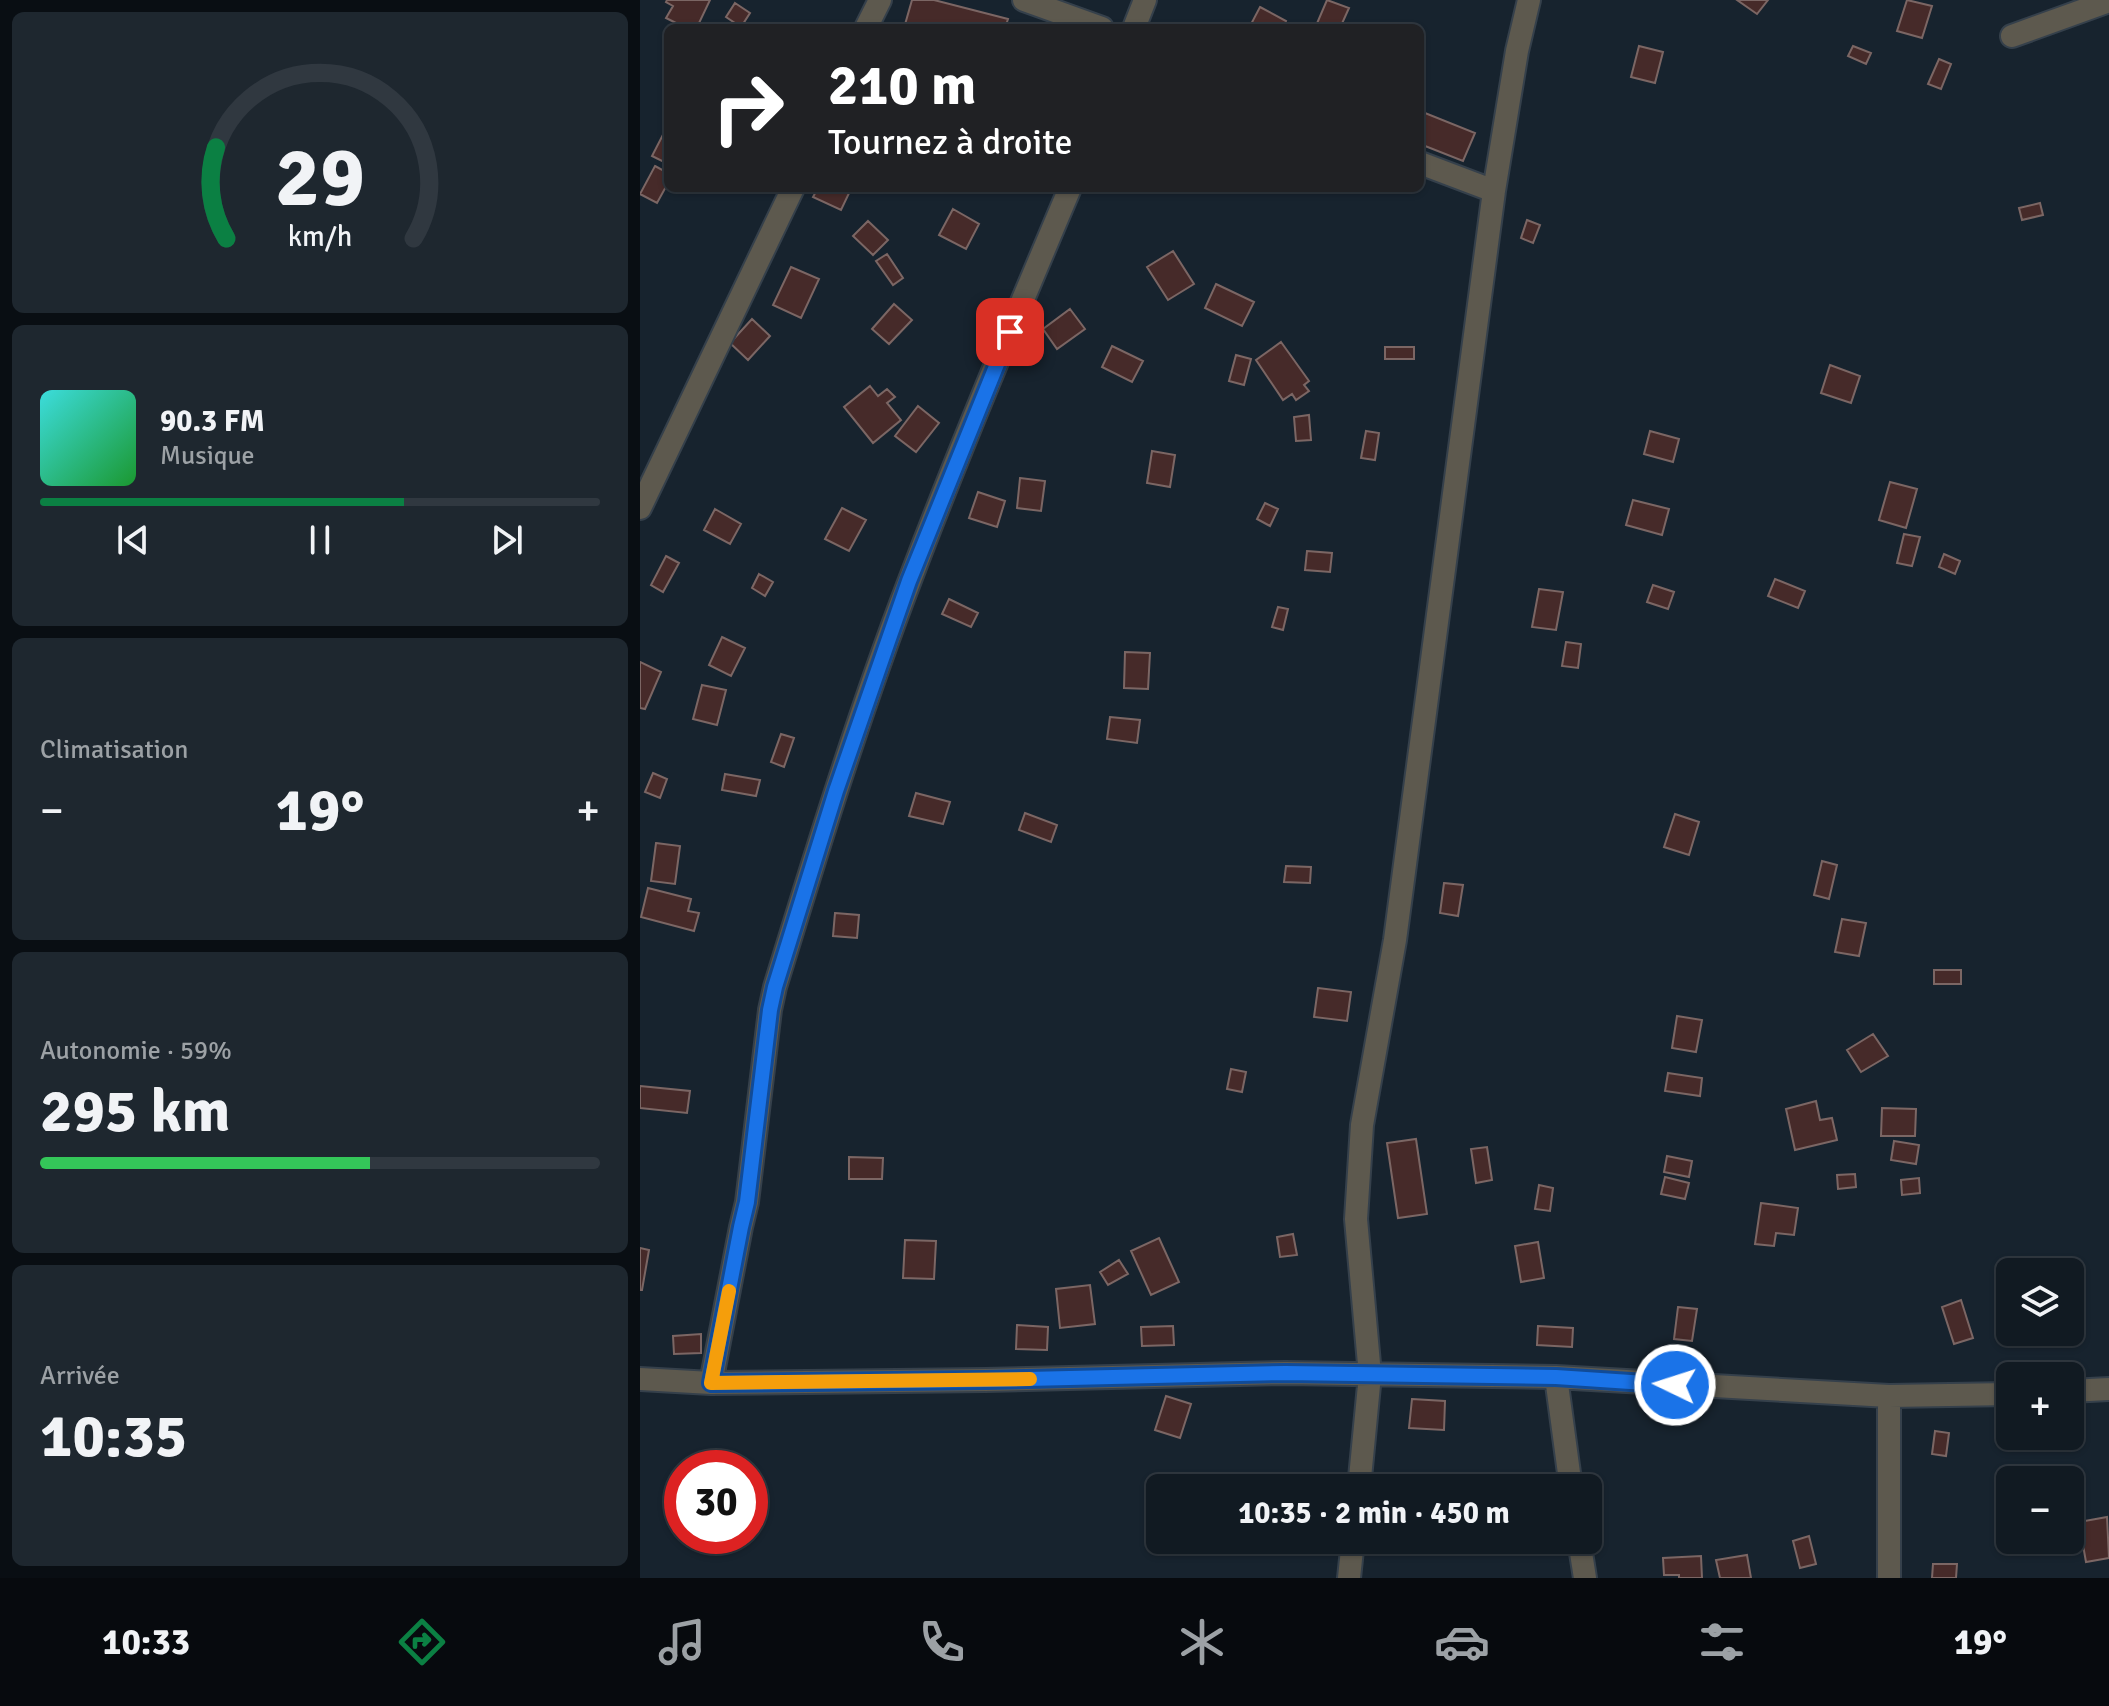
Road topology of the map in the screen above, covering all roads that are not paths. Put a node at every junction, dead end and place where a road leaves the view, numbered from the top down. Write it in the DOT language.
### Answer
graph roads {
  1 [pos="880,0"];
  2 [pos="1024,0"];
  3 [pos="1145,0"];
  4 [pos="1529,0"];
  5 [pos="2109,1"];
  6 [pos="868,24"];
  7 [pos="1091,24"];
  8 [pos="1136,24"];
  9 [pos="2012,36"];
  10 [pos="1424,165"];
  11 [pos="1494,191"];
  12 [pos="791,192"];
  13 [pos="1068,192"];
  14 [pos="640,508"];
  15 [pos="1370,1375"];
  16 [pos="1556,1377"];
  17 [pos="640,1379"];
  18 [pos="711,1383"];
  19 [pos="2109,1389"];
  20 [pos="2084,1390"];
  21 [pos="1996,1394"];
  22 [pos="1889,1396"];
  23 [pos="1360,1474"];
  24 [pos="1569,1474"];
  25 [pos="1352,1554"];
  26 [pos="1581,1554"];
  27 [pos="1349,1578"];
  28 [pos="1585,1578"];
  29 [pos="1889,1578"];
  1 -- 6 [label="street"];
  2 -- 7 [label="street"];
  3 -- 8 [label="street"];
  4 -- 11 [label="street"];
  5 -- 9 [label="street"];
  10 -- 11 [label="street"];
  11 -- 15 [label="street"];
  12 -- 14 [label="street"];
  13 -- 18 [label="street"];
  15 -- 16 [label="street"];
  15 -- 18 [label="street"];
  15 -- 23 [label="street"];
  16 -- 22 [label="street"];
  16 -- 24 [label="street"];
  17 -- 18 [label="street"];
  19 -- 20 [label="street"];
  21 -- 22 [label="street"];
  22 -- 29 [label="street"];
  25 -- 27 [label="street"];
  26 -- 28 [label="street"];
}
